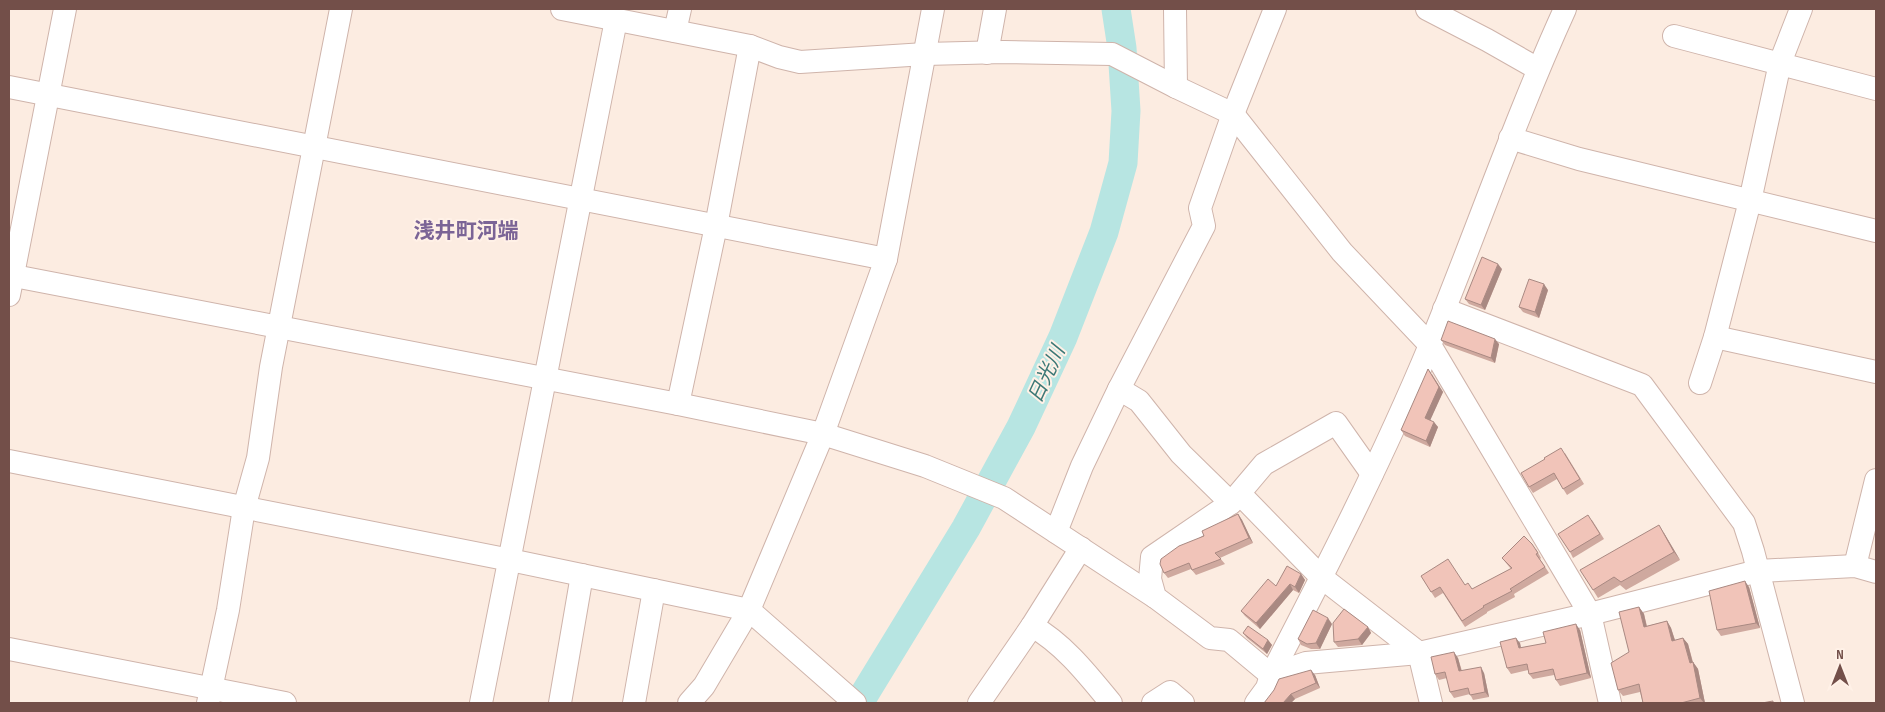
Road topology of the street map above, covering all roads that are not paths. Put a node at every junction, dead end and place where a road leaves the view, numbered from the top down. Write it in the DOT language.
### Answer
graph roads {
  1 [pos="65,9"];
  2 [pos="342,9"];
  3 [pos="562,9"];
  4 [pos="680,9"];
  5 [pos="933,9"];
  6 [pos="995,9"];
  7 [pos="1175,9"];
  8 [pos="1275,9"];
  9 [pos="1427,9"];
  10 [pos="1564,9"];
  11 [pos="1801,9"];
  12 [pos="616,20"];
  13 [pos="675,31"];
  14 [pos="1674,36"];
  15 [pos="750,46"];
  16 [pos="987,53"];
  17 [pos="925,54"];
  18 [pos="1780,63"];
  19 [pos="1538,69"];
  20 [pos="9,87"];
  21 [pos="1176,87"];
  22 [pos="1876,89"];
  23 [pos="48,95"];
  24 [pos="1233,114"];
  25 [pos="1510,138"];
  26 [pos="314,147"];
  27 [pos="581,200"];
  28 [pos="1750,201"];
  29 [pos="716,226"];
  30 [pos="1876,231"];
  31 [pos="886,259"];
  32 [pos="10,282"];
  33 [pos="1444,309"];
  34 [pos="279,327"];
  35 [pos="1715,337"];
  36 [pos="1430,345"];
  37 [pos="1876,372"];
  38 [pos="545,380"];
  39 [pos="1700,383"];
  40 [pos="1119,389"];
  41 [pos="678,404"];
  42 [pos="822,434"];
  43 [pos="9,461"];
  44 [pos="1372,474"];
  45 [pos="1876,480"];
  46 [pos="1235,498"];
  47 [pos="244,508"];
  48 [pos="1056,532"];
  49 [pos="1081,548"];
  50 [pos="510,560"];
  51 [pos="1855,566"];
  52 [pos="1758,570"];
  53 [pos="1876,572"];
  54 [pos="582,575"];
  55 [pos="1321,577"];
  56 [pos="654,590"];
  57 [pos="1155,597"];
  58 [pos="749,610"];
  59 [pos="1590,614"];
  60 [pos="1032,626"];
  61 [pos="9,649"];
  62 [pos="1419,653"];
  63 [pos="1271,675"];
  64 [pos="210,696"];
  65 [pos="285,703"];
  66 [pos="481,703"];
  67 [pos="560,703"];
  68 [pos="634,703"];
  69 [pos="689,703"];
  70 [pos="855,703"];
  71 [pos="979,703"];
  72 [pos="1111,703"];
  73 [pos="1153,703"];
  74 [pos="1184,703"];
  75 [pos="1256,703"];
  76 [pos="1431,703"];
  77 [pos="1610,703"];
  78 [pos="1793,703"];
  1 -- 23 [label="street"];
  2 -- 26 [label="street"];
  3 -- 12 [label="street"];
  4 -- 13 [label="street"];
  5 -- 17 [label="street"];
  6 -- 16 [label="street"];
  7 -- 21 [label="street"];
  8 -- 24 [label="street"];
  9 -- 19 [label="street"];
  10 -- 19 [label="street"];
  11 -- 18 [label="street"];
  12 -- 13 [label="street"];
  12 -- 27 [label="street"];
  13 -- 15 [label="street"];
  14 -- 18 [label="street"];
  15 -- 17 [label="street"];
  15 -- 29 [label="street"];
  16 -- 17 [label="street"];
  16 -- 21 [label="street"];
  17 -- 31 [label="street"];
  18 -- 22 [label="street"];
  18 -- 28 [label="street"];
  19 -- 25 [label="street"];
  20 -- 23 [label="street"];
  21 -- 24 [label="street"];
  23 -- 26 [label="street"];
  23 -- 32 [label="street"];
  24 -- 36 [label="street"];
  24 -- 40 [label="street"];
  25 -- 28 [label="street"];
  25 -- 33 [label="street"];
  26 -- 27 [label="street"];
  26 -- 34 [label="street"];
  27 -- 29 [label="street"];
  27 -- 38 [label="street"];
  28 -- 30 [label="street"];
  28 -- 35 [label="street"];
  29 -- 31 [label="street"];
  29 -- 41 [label="street"];
  31 -- 42 [label="street"];
  32 -- 34 [label="street"];
  33 -- 36 [label="street"];
  33 -- 52 [label="street"];
  34 -- 38 [label="street"];
  34 -- 47 [label="street"];
  35 -- 37 [label="street"];
  35 -- 39 [label="street"];
  36 -- 44 [label="street"];
  36 -- 59 [label="street"];
  38 -- 41 [label="street"];
  38 -- 50 [label="street"];
  40 -- 46 [label="street"];
  40 -- 48 [label="street"];
  41 -- 42 [label="street"];
  42 -- 48 [label="street"];
  42 -- 58 [label="street"];
  43 -- 47 [label="street"];
  44 -- 46 [label="street"];
  44 -- 55 [label="street"];
  45 -- 51 [label="street"];
  46 -- 55 [label="street"];
  46 -- 57 [label="street"];
  47 -- 50 [label="street"];
  47 -- 64 [label="street"];
  48 -- 49 [label="street"];
  49 -- 57 [label="street"];
  49 -- 60 [label="street"];
  50 -- 54 [label="street"];
  50 -- 66 [label="street"];
  51 -- 52 [label="street"];
  51 -- 53 [label="street"];
  52 -- 59 [label="street"];
  52 -- 78 [label="street"];
  54 -- 56 [label="street"];
  54 -- 67 [label="street"];
  55 -- 62 [label="street"];
  55 -- 63 [label="street"];
  56 -- 58 [label="street"];
  56 -- 68 [label="street"];
  57 -- 63 [label="street"];
  58 -- 69 [label="street"];
  58 -- 70 [label="street"];
  59 -- 62 [label="street"];
  59 -- 77 [label="street"];
  60 -- 71 [label="street"];
  60 -- 72 [label="street"];
  61 -- 64 [label="street"];
  62 -- 63 [label="street"];
  62 -- 76 [label="street"];
  63 -- 75 [label="street"];
  64 -- 65 [label="street"];
  73 -- 74 [label="street"];
}
